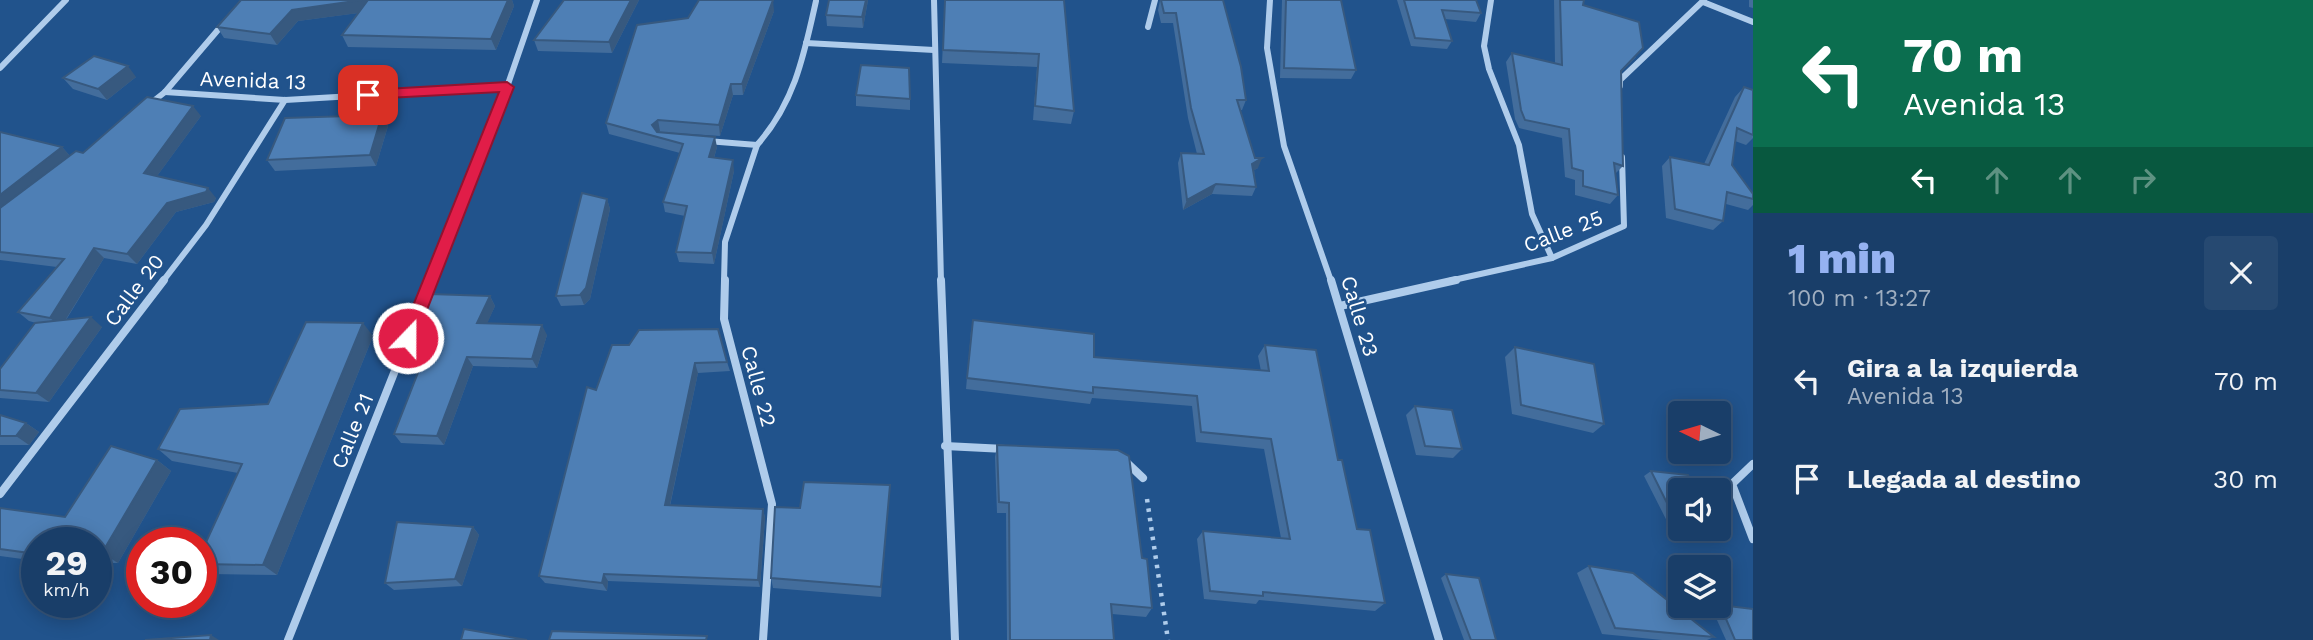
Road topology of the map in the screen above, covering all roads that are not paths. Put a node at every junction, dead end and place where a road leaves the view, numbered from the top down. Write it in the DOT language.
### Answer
graph roads {
  1 [pos="66,0"];
  2 [pos="537,0"];
  3 [pos="934,0"];
  4 [pos="1155,0"];
  5 [pos="1270,0"];
  6 [pos="1491,0"];
  7 [pos="816,1"];
  8 [pos="1703,1"];
  9 [pos="226,20"];
  10 [pos="1753,22"];
  11 [pos="1148,27"];
  12 [pos="806,43"];
  13 [pos="934,50"];
  14 [pos="0,68"];
  15 [pos="507,87"];
  16 [pos="165,92"];
  17 [pos="1620,93"];
  18 [pos="285,100"];
  19 [pos="143,109"];
  20 [pos="702,141"];
  21 [pos="757,145"];
  22 [pos="1622,146"];
  23 [pos="1552,258"];
  24 [pos="1340,306"];
  25 [pos="945,446"];
  26 [pos="1015,449"];
  27 [pos="1112,453"];
  28 [pos="1753,464"];
  29 [pos="1143,478"];
  30 [pos="0,494"];
  31 [pos="1753,539"];
  32 [pos="288,640"];
  33 [pos="763,640"];
  34 [pos="955,640"];
  35 [pos="1439,640"];
  1 -- 14 [label="street"];
  2 -- 15 [label="street, Calle 21"];
  3 -- 13 [label="street"];
  4 -- 11 [label="street"];
  5 -- 24 [label="street, Calle 23"];
  6 -- 23 [label="street"];
  7 -- 12 [label="street"];
  8 -- 10 [label="street"];
  8 -- 17 [label="street"];
  9 -- 16 [label="street"];
  12 -- 13 [label="street"];
  12 -- 21 [label="street"];
  13 -- 25 [label="street"];
  15 -- 18 [label="street, Avenida 13"];
  15 -- 32 [label="street, Calle 21"];
  16 -- 18 [label="street, Avenida 13"];
  16 -- 19 [label="street"];
  18 -- 30 [label="street, Calle 20"];
  20 -- 21 [label="street"];
  21 -- 33 [label="street, Calle 22"];
  22 -- 23 [label="street, Calle 25"];
  23 -- 24 [label="street, Calle 25"];
  24 -- 35 [label="street, Calle 23"];
  25 -- 26 [label="street"];
  25 -- 34 [label="street"];
  27 -- 29 [label="street"];
  28 -- 31 [label="street"];
}
